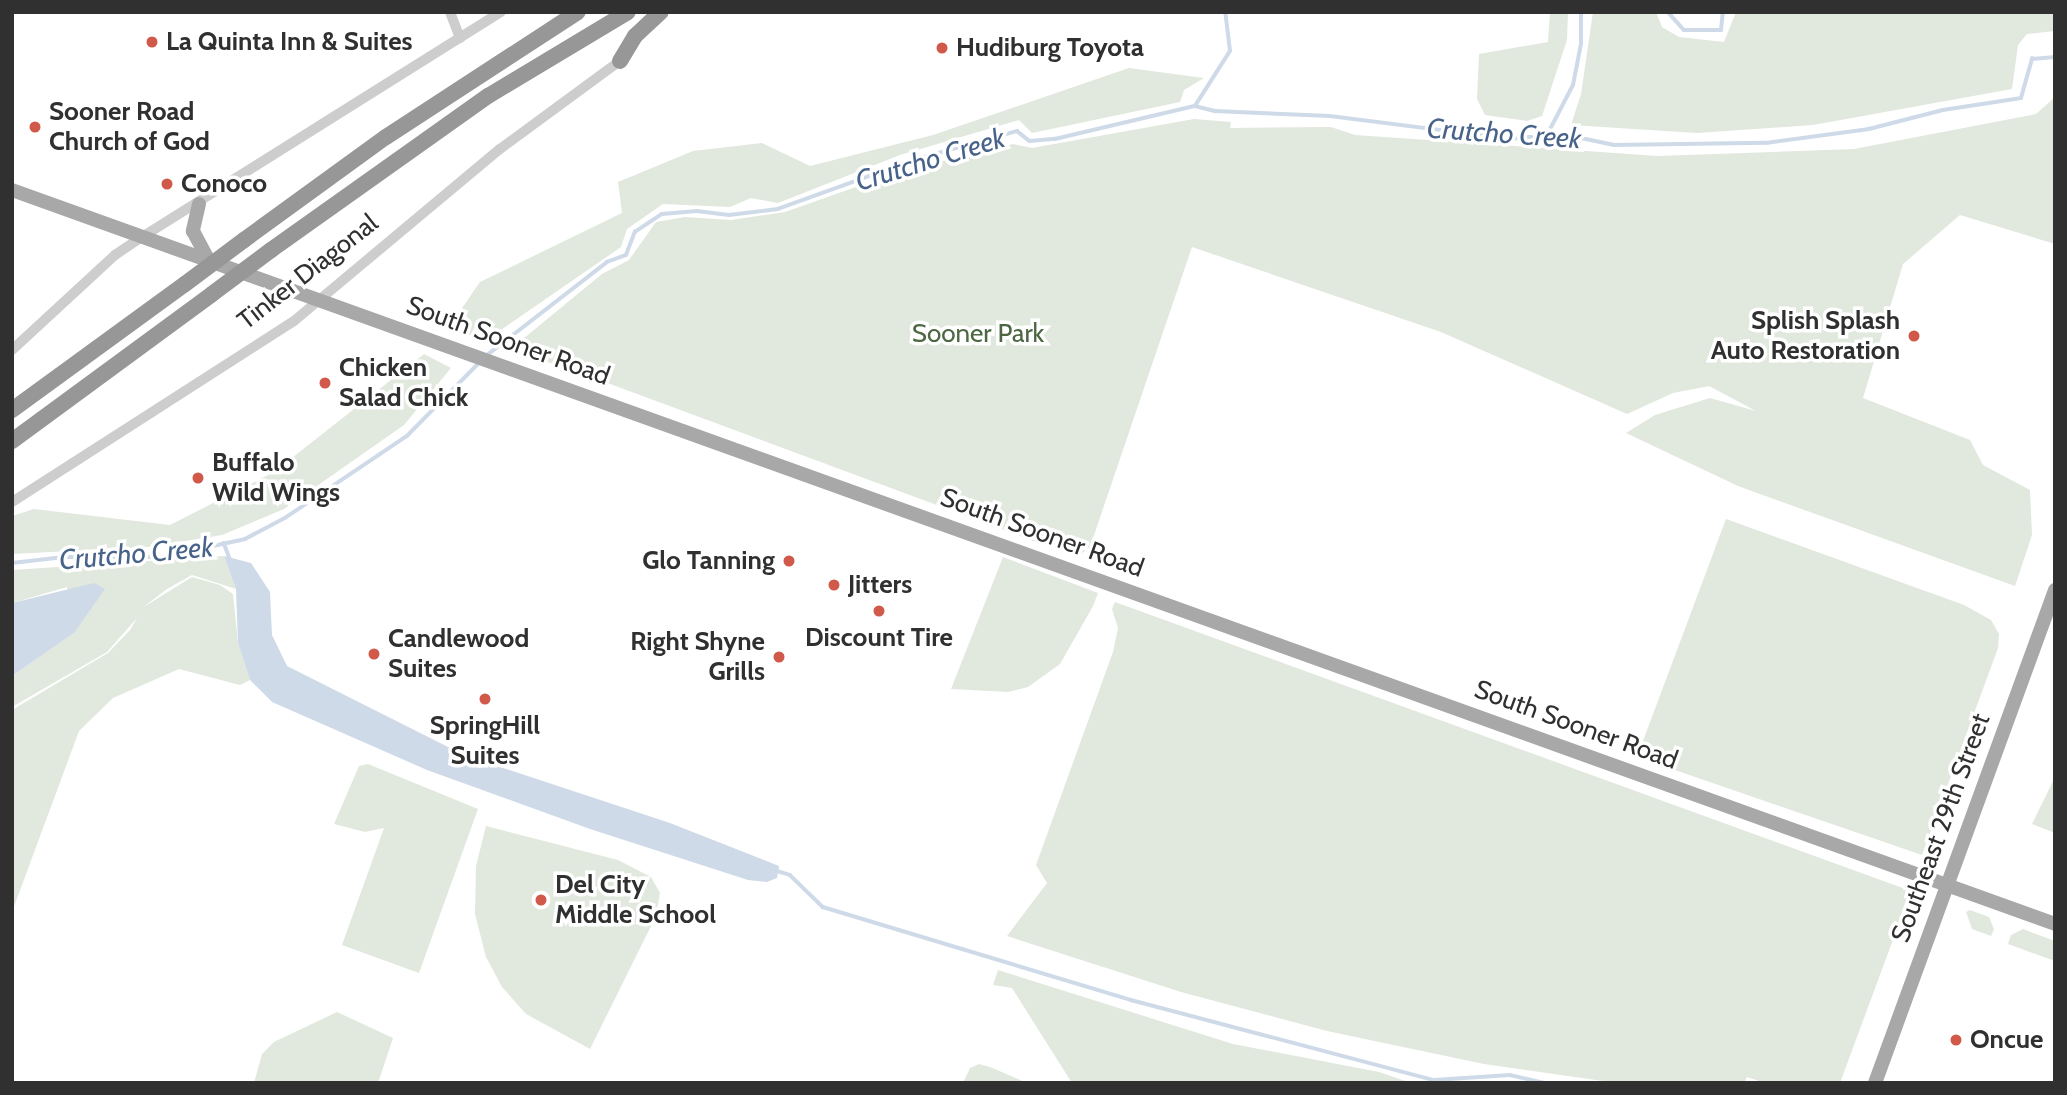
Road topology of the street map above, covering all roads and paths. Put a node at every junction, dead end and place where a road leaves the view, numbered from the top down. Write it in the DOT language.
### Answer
graph roads {
  1 [pos="450,12"];
  2 [pos="502,12"];
  3 [pos="578,12"];
  4 [pos="628,12"];
  5 [pos="661,12"];
  6 [pos="460,38"];
  7 [pos="620,61"];
  8 [pos="12,190"];
  9 [pos="199,204"];
  10 [pos="142,237"];
  11 [pos="209,261"];
  12 [pos="318,299"];
  13 [pos="12,350"];
  14 [pos="12,410"];
  15 [pos="12,441"];
  16 [pos="12,502"];
  17 [pos="2055,590"];
  18 [pos="1947,884"];
  19 [pos="2055,924"];
  20 [pos="1875,1083"];
  1 -- 6 [label="street"];
  2 -- 6 [label="street"];
  3 -- 14 [label="highway, bridge"];
  4 -- 15 [label="highway, Tinker Diagonal, bridge"];
  5 -- 7 [label="highway"];
  6 -- 9 [label="street"];
  7 -- 12 [label="street, Tinker Diagonal"];
  8 -- 10 [label="main road, South Sooner Road"];
  9 -- 10 [label="street"];
  9 -- 11 [label="main road"];
  10 -- 11 [label="main road, South Sooner Road"];
  10 -- 13 [label="street"];
  11 -- 12 [label="main road, South Sooner Road"];
  12 -- 16 [label="street, Tinker Diagonal"];
  12 -- 18 [label="main road, South Sooner Road"];
  17 -- 18 [label="main road, Southeast 29th Street"];
  18 -- 19 [label="main road, South Sooner Road"];
  18 -- 20 [label="main road, Southeast 29th Street"];
}
